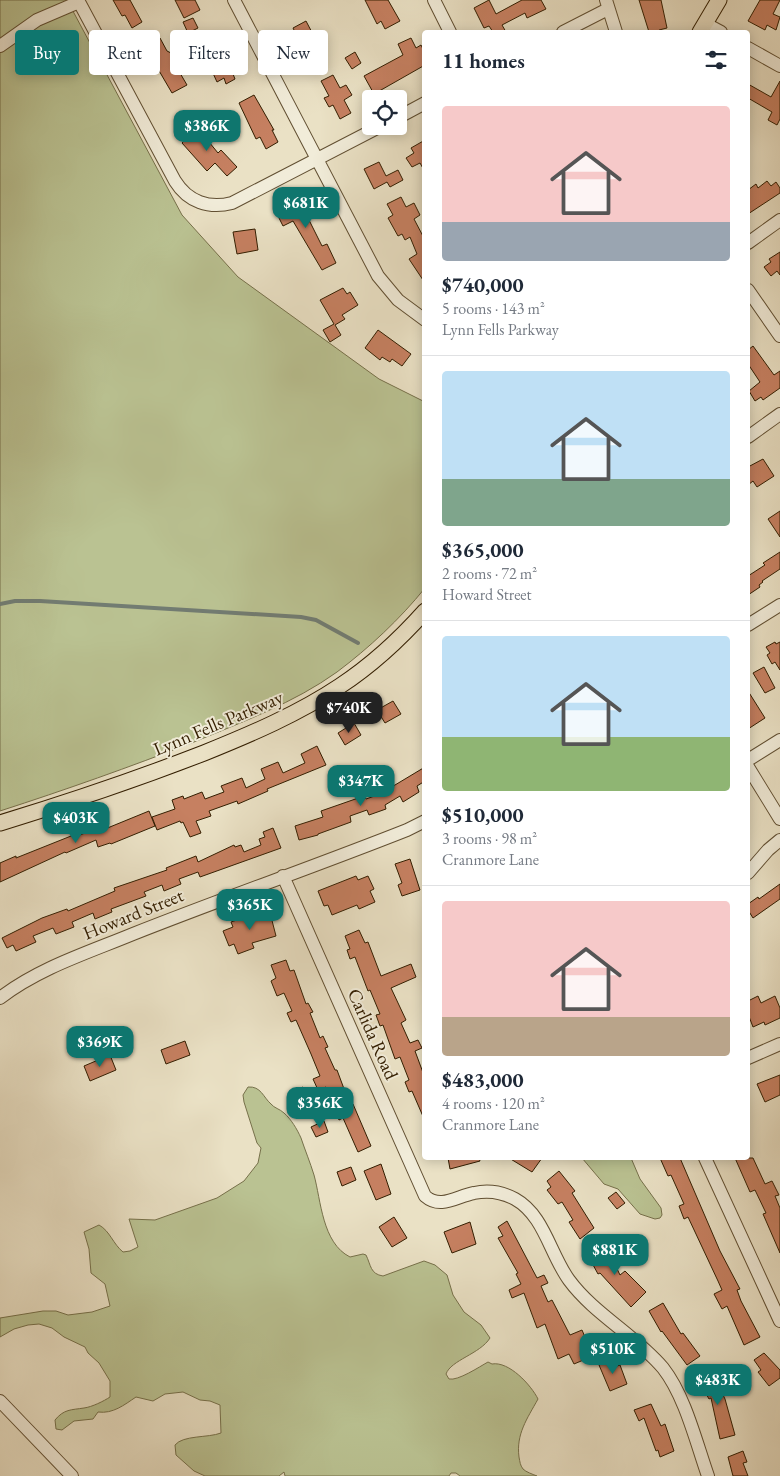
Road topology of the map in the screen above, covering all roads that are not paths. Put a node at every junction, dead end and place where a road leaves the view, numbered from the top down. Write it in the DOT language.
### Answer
graph roads {
  1 [pos="234,0"];
  2 [pos="434,0"];
  3 [pos="719,0"];
  4 [pos="79,1"];
  5 [pos="607,5"];
  6 [pos="703,28"];
  7 [pos="449,30"];
  8 [pos="566,30"];
  9 [pos="615,30"];
  10 [pos="0,46"];
  11 [pos="750,49"];
  12 [pos="780,66"];
  13 [pos="422,106"];
  14 [pos="407,113"];
  15 [pos="364,135"];
  16 [pos="317,160"];
  17 [pos="780,220"];
  18 [pos="750,242"];
  19 [pos="750,293"];
  20 [pos="422,318"];
  21 [pos="780,336"];
  22 [pos="780,414"];
  23 [pos="750,436"];
  24 [pos="780,605"];
  25 [pos="422,614"];
  26 [pos="750,624"];
  27 [pos="780,740"];
  28 [pos="750,759"];
  29 [pos="750,770"];
  30 [pos="780,819"];
  31 [pos="422,822"];
  32 [pos="0,823"];
  33 [pos="780,840"];
  34 [pos="750,871"];
  35 [pos="283,876"];
  36 [pos="0,998"];
  37 [pos="780,1044"];
  38 [pos="750,1057"];
  39 [pos="706,1160"];
  40 [pos="780,1322"];
  41 [pos="0,1401"];
  42 [pos="72,1476"];
  43 [pos="708,1476"];
  1 -- 16 [label="street"];
  2 -- 7 [label="street"];
  3 -- 6 [label="main road"];
  4 -- 10 [label="street"];
  4 -- 16 [label="street"];
  5 -- 8 [label="street"];
  5 -- 9 [label="street"];
  11 -- 12 [label="street"];
  13 -- 14 [label="street"];
  15 -- 16 [label="street"];
  16 -- 20 [label="street"];
  17 -- 18 [label="street"];
  19 -- 21 [label="street"];
  22 -- 23 [label="street"];
  24 -- 26 [label="street"];
  25 -- 32 [label="main road, Lynn Fells Parkway"];
  27 -- 28 [label="street"];
  29 -- 30 [label="street"];
  31 -- 35 [label="street, Howard Street"];
  33 -- 34 [label="street"];
  35 -- 36 [label="street, Howard Street"];
  35 -- 43 [label="street, Carlida Road"];
  37 -- 38 [label="street"];
  39 -- 40 [label="street"];
  41 -- 42 [label="street"];
}
